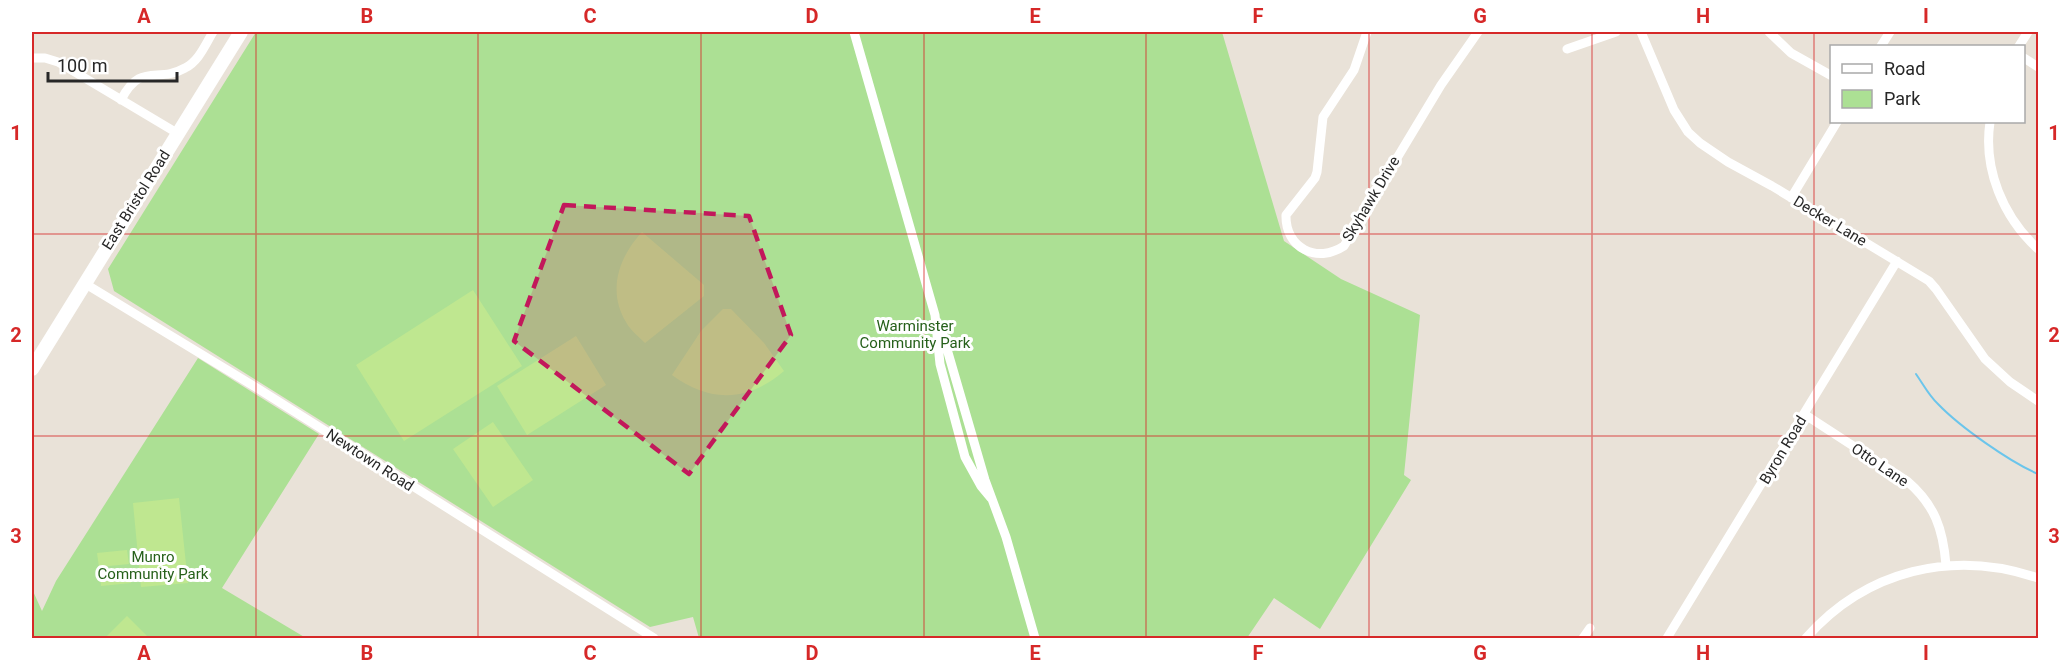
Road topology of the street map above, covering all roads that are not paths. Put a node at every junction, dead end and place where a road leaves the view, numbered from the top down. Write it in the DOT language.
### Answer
graph roads {
  1 [pos="213,32"];
  2 [pos="241,32"];
  3 [pos="854,32"];
  4 [pos="1367,32"];
  5 [pos="1478,32"];
  6 [pos="1616,32"];
  7 [pos="1641,32"];
  8 [pos="1769,32"];
  9 [pos="1890,32"];
  10 [pos="2028,32"];
  11 [pos="1882,45"];
  12 [pos="2020,45"];
  13 [pos="1567,49"];
  14 [pos="32,58"];
  15 [pos="2025,59"];
  16 [pos="2038,68"];
  17 [pos="1830,75"];
  18 [pos="121,100"];
  19 [pos="1836,123"];
  20 [pos="1990,123"];
  21 [pos="177,133"];
  22 [pos="1791,198"];
  23 [pos="2038,249"];
  24 [pos="1897,261"];
  25 [pos="84,283"];
  26 [pos="32,369"];
  27 [pos="2038,401"];
  28 [pos="1804,414"];
  29 [pos="1946,565"];
  30 [pos="2038,578"];
  31 [pos="1590,628"];
  32 [pos="654,639"];
  33 [pos="1035,639"];
  34 [pos="1583,639"];
  35 [pos="1667,639"];
  36 [pos="1806,639"];
  1 -- 18 [label="street"];
  2 -- 21 [label="main road, East Bristol Road"];
  3 -- 33 [label="street"];
  4 -- 5 [label="street, Skyhawk Drive"];
  6 -- 13 [label="street"];
  7 -- 22 [label="street, Decker Lane"];
  8 -- 17 [label="street"];
  9 -- 11 [label="street"];
  10 -- 12 [label="street"];
  14 -- 18 [label="street"];
  15 -- 16 [label="street"];
  18 -- 21 [label="street"];
  19 -- 22 [label="street"];
  20 -- 23 [label="street"];
  21 -- 25 [label="main road, East Bristol Road"];
  22 -- 24 [label="street, Decker Lane"];
  24 -- 27 [label="street, Decker Lane"];
  24 -- 28 [label="street, Byron Road"];
  25 -- 26 [label="main road, East Bristol Road"];
  25 -- 32 [label="street, Newtown Road"];
  28 -- 29 [label="street, Otto Lane"];
  28 -- 35 [label="street, Byron Road"];
  29 -- 30 [label="street"];
  29 -- 36 [label="street"];
  31 -- 34 [label="street"];
}
